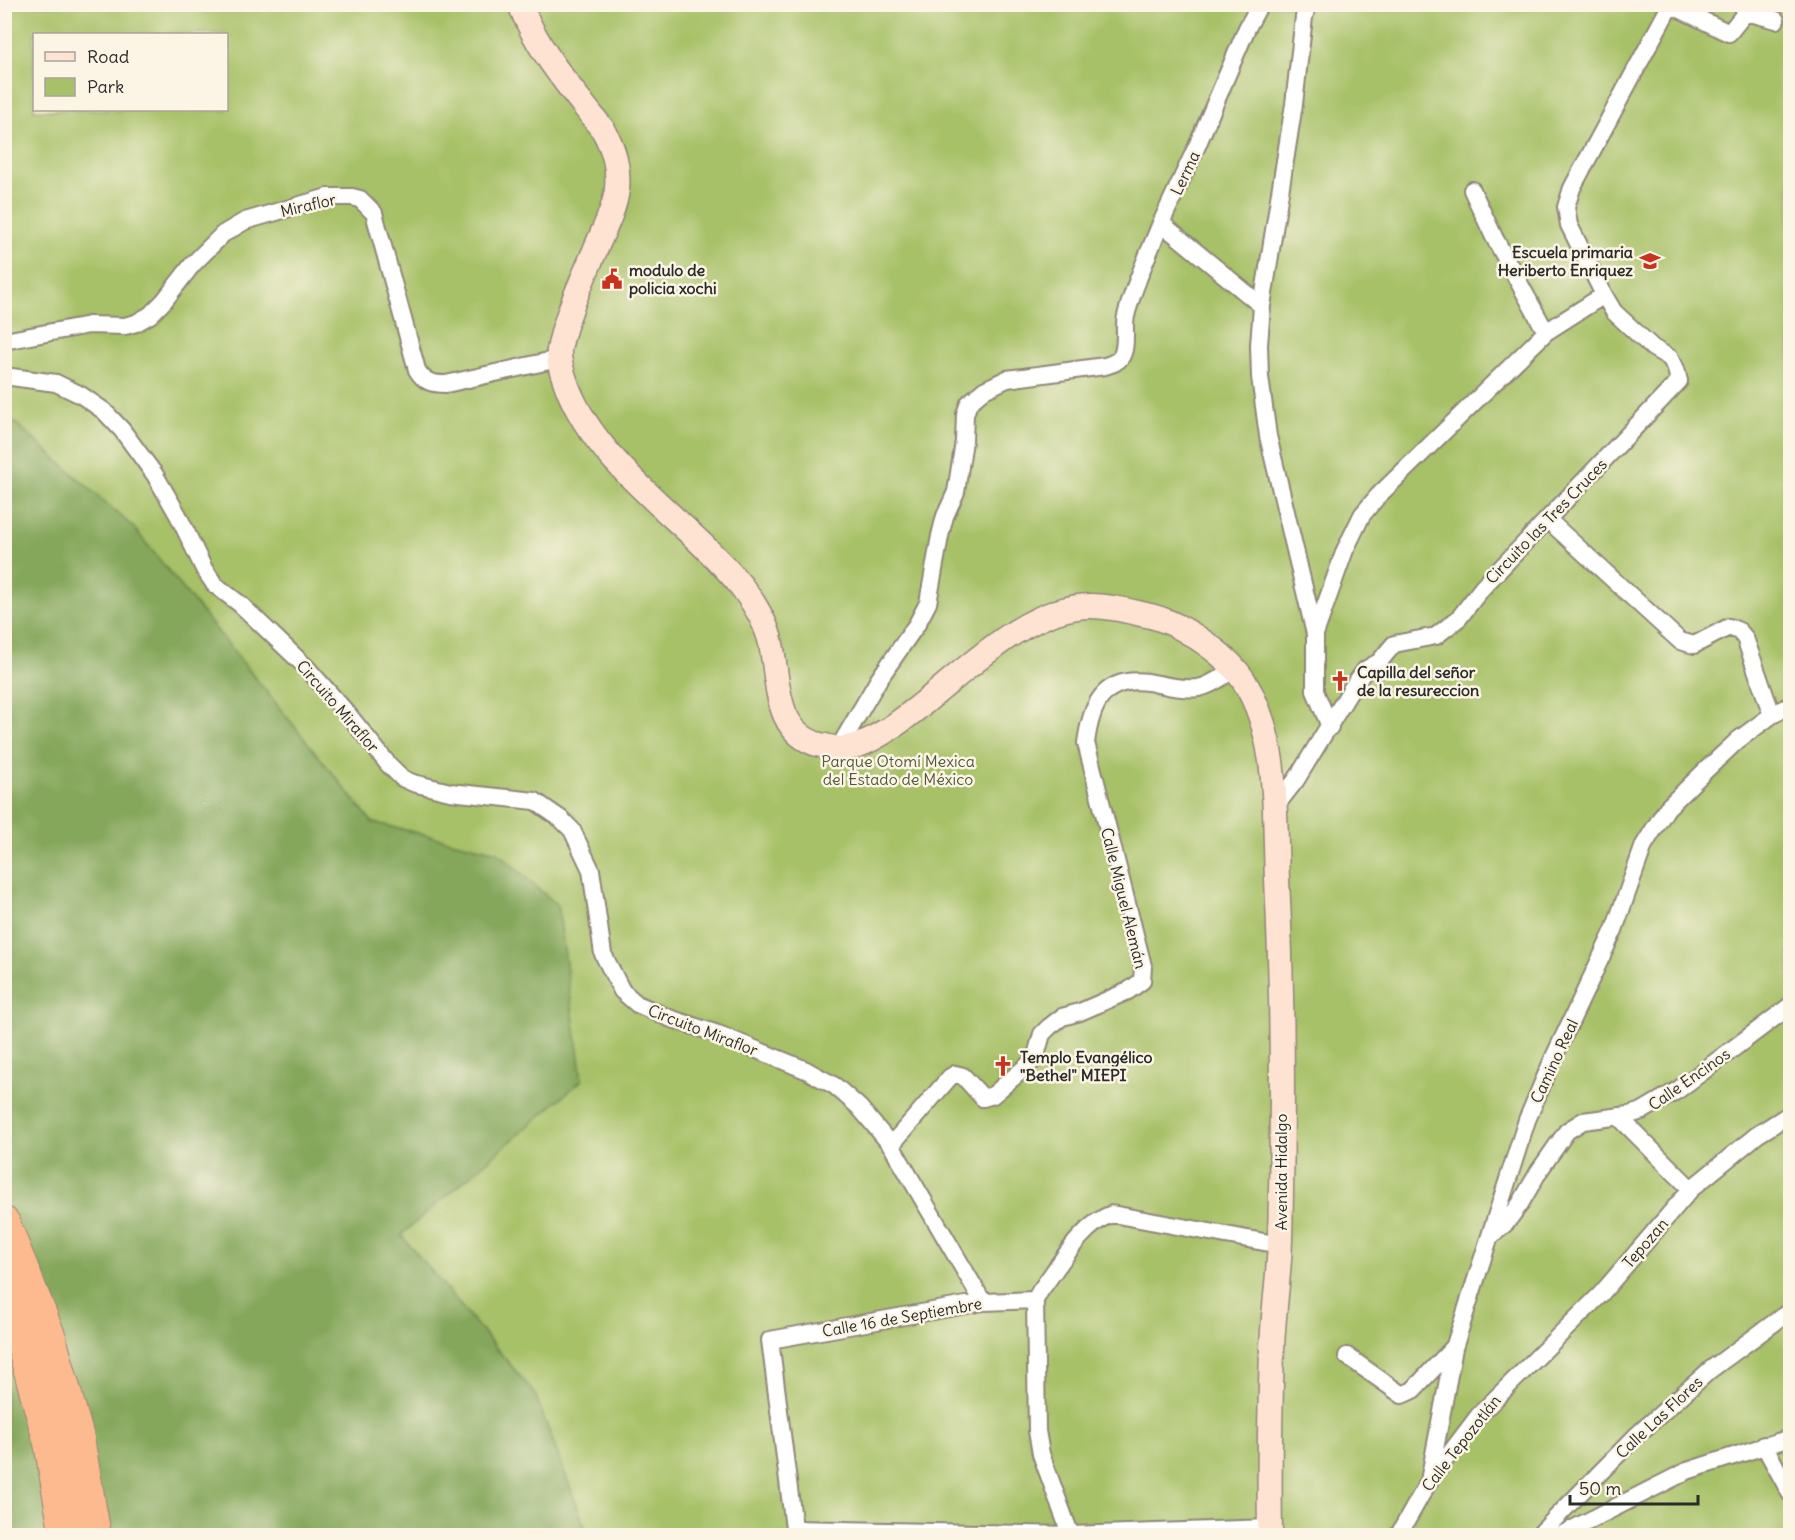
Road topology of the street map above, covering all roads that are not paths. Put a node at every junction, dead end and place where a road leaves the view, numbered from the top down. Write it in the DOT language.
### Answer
graph roads {
  1 [pos="520,4"];
  2 [pos="1260,4"];
  3 [pos="1308,4"];
  4 [pos="1671,5"];
  5 [pos="1776,20"];
  6 [pos="1472,190"];
  7 [pos="1161,223"];
  8 [pos="1604,295"];
  9 [pos="1262,306"];
  10 [pos="1546,332"];
  11 [pos="4,341"];
  12 [pos="558,359"];
  13 [pos="4,376"];
  14 [pos="1547,519"];
  15 [pos="1315,634"];
  16 [pos="1235,669"];
  17 [pos="1791,705"];
  18 [pos="1772,715"];
  19 [pos="1330,727"];
  20 [pos="838,749"];
  21 [pos="1274,808"];
  22 [pos="1791,1006"];
  23 [pos="1791,1114"];
  24 [pos="1618,1116"];
  25 [pos="891,1145"];
  26 [pos="1691,1189"];
  27 [pos="4,1223"];
  28 [pos="1489,1238"];
  29 [pos="1280,1245"];
  30 [pos="4,1299"];
  31 [pos="1035,1300"];
  32 [pos="983,1302"];
  33 [pos="1791,1311"];
  34 [pos="1454,1348"];
  35 [pos="1347,1356"];
  36 [pos="1508,1384"];
  37 [pos="1791,1437"];
  38 [pos="1764,1445"];
  39 [pos="1429,1481"];
  40 [pos="1791,1493"];
  41 [pos="795,1532"];
  42 [pos="1270,1532"];
  43 [pos="1071,1535"];
  44 [pos="66,1536"];
  45 [pos="95,1536"];
  46 [pos="1398,1536"];
  47 [pos="1538,1536"];
  48 [pos="1559,1536"];
  1 -- 12 [label="main road"];
  2 -- 7 [label="street, Lerma"];
  3 -- 9 [label="street"];
  4 -- 5 [label="street"];
  4 -- 8 [label="street, Circuito las Tres Cruces"];
  6 -- 10 [label="street"];
  7 -- 9 [label="street"];
  7 -- 20 [label="street, Lerma"];
  8 -- 10 [label="street"];
  8 -- 14 [label="street, Circuito las Tres Cruces"];
  9 -- 15 [label="street"];
  10 -- 15 [label="street"];
  11 -- 12 [label="street, Miraflor"];
  12 -- 20 [label="main road"];
  13 -- 25 [label="street, Circuito Miraflor"];
  14 -- 18 [label="street"];
  14 -- 19 [label="street, Circuito las Tres Cruces"];
  15 -- 19 [label="street"];
  16 -- 20 [label="main road"];
  16 -- 21 [label="main road, Avenida Hidalgo"];
  16 -- 25 [label="street, Calle Miguel Alemán"];
  17 -- 18 [label="street, Camino Real"];
  18 -- 28 [label="street, Camino Real"];
  19 -- 21 [label="street, Circuito las Tres Cruces"];
  21 -- 29 [label="main road, Avenida Hidalgo"];
  22 -- 24 [label="street, Calle Encinos"];
  23 -- 26 [label="street, Tepozan"];
  24 -- 26 [label="street"];
  24 -- 28 [label="street, Calle Encinos"];
  25 -- 32 [label="street, Circuito Miraflor"];
  26 -- 36 [label="street, Tepozan"];
  27 -- 45 [label="highway"];
  28 -- 34 [label="street, Camino Real"];
  29 -- 31 [label="street"];
  29 -- 42 [label="main road, Avenida Hidalgo"];
  30 -- 44 [label="highway"];
  31 -- 32 [label="street, Calle 16 de Septiembre"];
  31 -- 43 [label="street"];
  32 -- 41 [label="street, Calle 16 de Septiembre"];
  33 -- 47 [label="street, Calle Las Flores"];
  34 -- 35 [label="street"];
  34 -- 39 [label="street, Camino Real"];
  36 -- 39 [label="street, Calle Tepozotlán"];
  37 -- 38 [label="street"];
  38 -- 40 [label="street"];
  38 -- 48 [label="street"];
  39 -- 46 [label="street, Calle Tepozotlán"];
  41 -- 43 [label="street"];
  42 -- 43 [label="street"];
}
